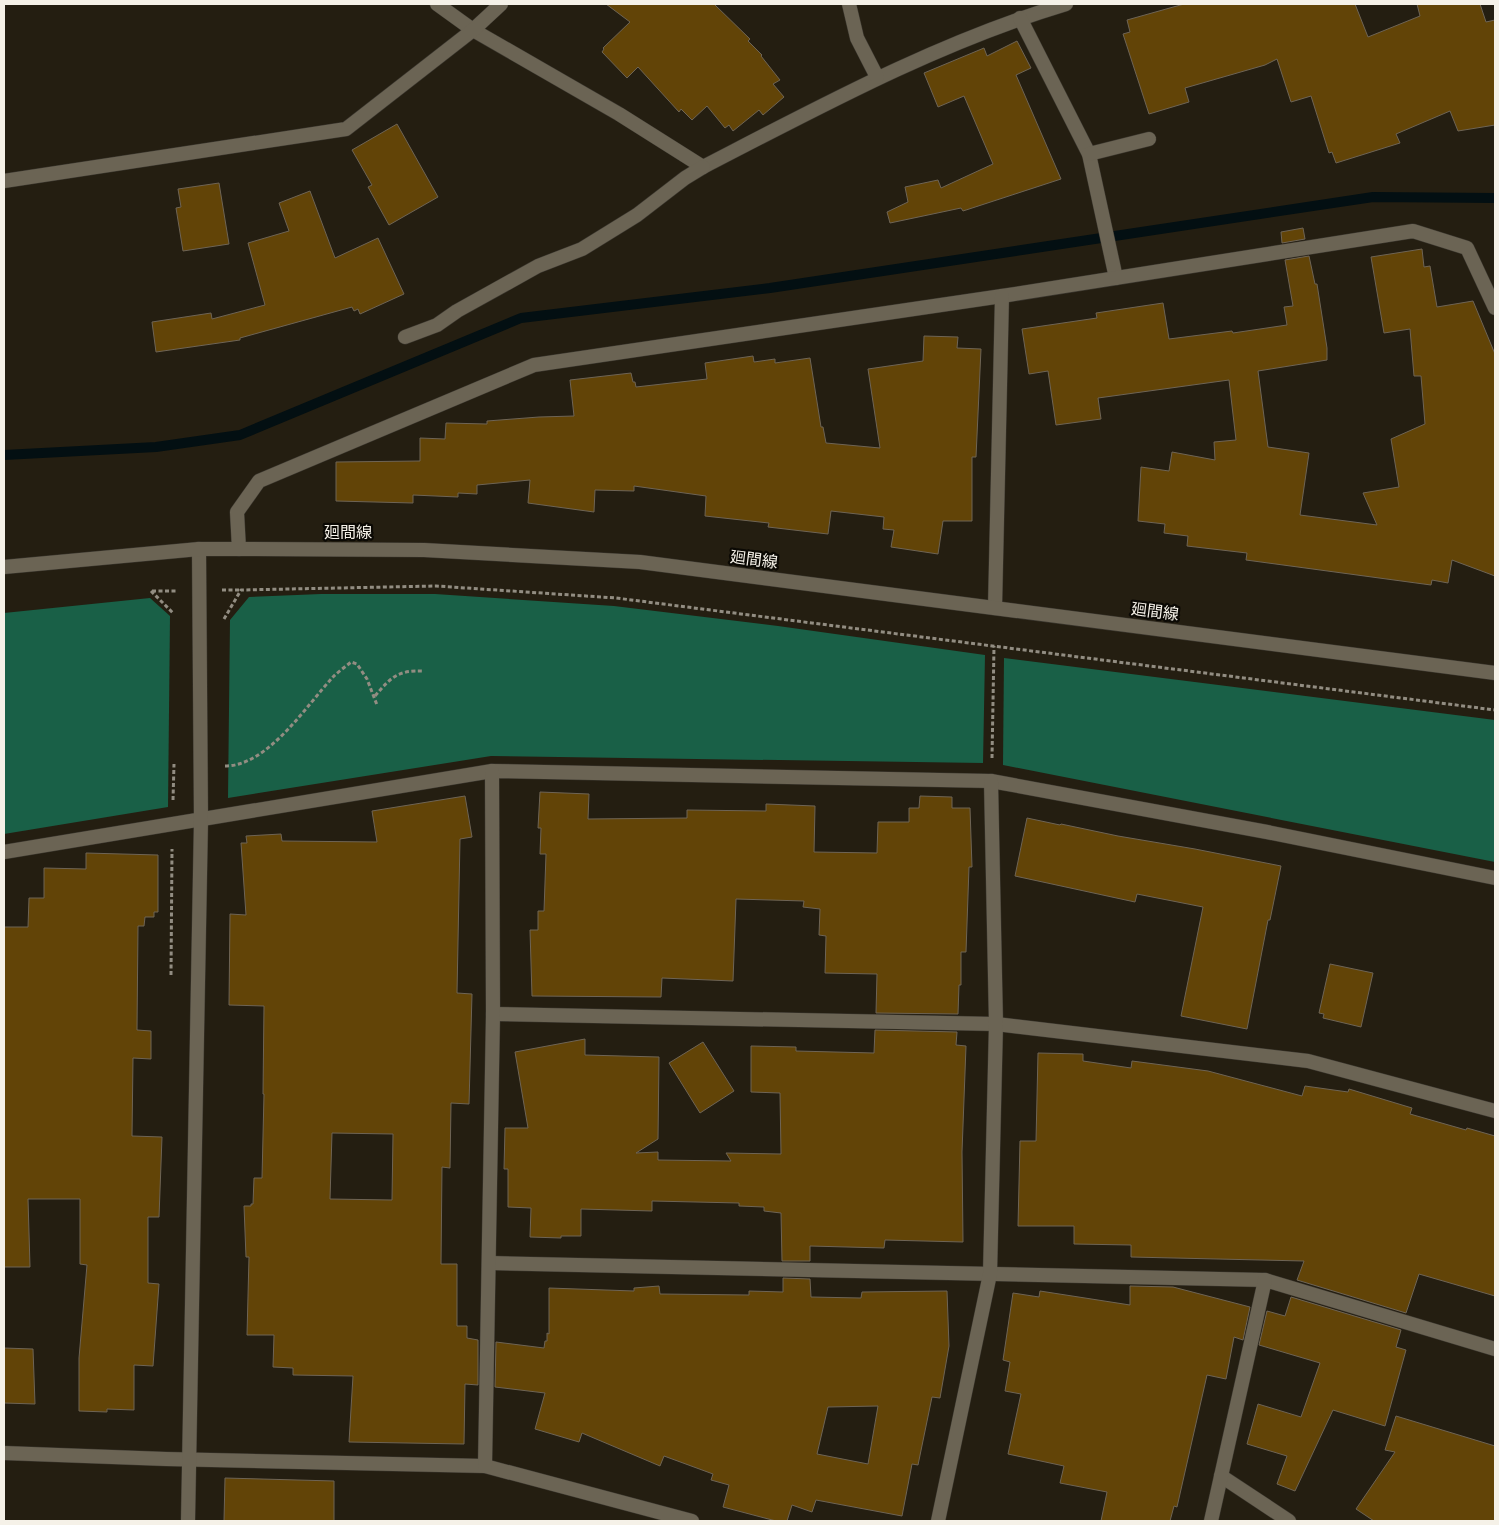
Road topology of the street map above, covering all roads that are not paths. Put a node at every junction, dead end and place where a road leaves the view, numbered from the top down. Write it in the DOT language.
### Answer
graph roads {
  1 [pos="437,4"];
  2 [pos="501,4"];
  3 [pos="849,4"];
  4 [pos="1066,4"];
  5 [pos="1020,18"];
  6 [pos="473,30"];
  7 [pos="877,78"];
  8 [pos="1149,139"];
  9 [pos="1089,154"];
  10 [pos="703,167"];
  11 [pos="4,181"];
  12 [pos="1116,278"];
  13 [pos="1002,296"];
  14 [pos="1495,308"];
  15 [pos="405,337"];
  16 [pos="199,549"];
  17 [pos="239,549"];
  18 [pos="4,567"];
  19 [pos="995,608"];
  20 [pos="1495,673"];
  21 [pos="492,772"];
  22 [pos="991,781"];
  23 [pos="201,820"];
  24 [pos="4,852"];
  25 [pos="1495,878"];
  26 [pos="493,1014"];
  27 [pos="996,1024"];
  28 [pos="1495,1111"];
  29 [pos="490,1263"];
  30 [pos="990,1274"];
  31 [pos="1264,1280"];
  32 [pos="1495,1349"];
  33 [pos="4,1453"];
  34 [pos="189,1459"];
  35 [pos="485,1466"];
  36 [pos="1221,1476"];
  37 [pos="188,1521"];
  38 [pos="692,1521"];
  39 [pos="938,1521"];
  40 [pos="1212,1521"];
  41 [pos="1290,1521"];
  1 -- 6 [label="street"];
  2 -- 6 [label="street"];
  3 -- 7 [label="street"];
  4 -- 5 [label="street"];
  5 -- 7 [label="street"];
  5 -- 9 [label="street"];
  6 -- 10 [label="street"];
  6 -- 11 [label="street"];
  7 -- 10 [label="street"];
  8 -- 9 [label="street"];
  9 -- 12 [label="street"];
  10 -- 15 [label="street"];
  12 -- 13 [label="street"];
  12 -- 14 [label="street"];
  13 -- 17 [label="street"];
  13 -- 19 [label="street"];
  16 -- 17 [label="street, 廻間線"];
  16 -- 18 [label="street, 廻間線"];
  16 -- 23 [label="street"];
  17 -- 19 [label="street, 廻間線"];
  19 -- 20 [label="street, 廻間線"];
  21 -- 22 [label="street"];
  21 -- 23 [label="street"];
  21 -- 26 [label="street"];
  22 -- 25 [label="street"];
  22 -- 27 [label="street"];
  23 -- 24 [label="street"];
  23 -- 34 [label="street"];
  26 -- 27 [label="street"];
  26 -- 29 [label="street"];
  27 -- 28 [label="street"];
  27 -- 30 [label="street"];
  29 -- 30 [label="street"];
  29 -- 35 [label="street"];
  30 -- 31 [label="street"];
  30 -- 39 [label="street"];
  31 -- 32 [label="street"];
  31 -- 36 [label="street"];
  33 -- 34 [label="street"];
  34 -- 35 [label="street"];
  34 -- 37 [label="street"];
  35 -- 38 [label="street"];
  36 -- 40 [label="street"];
  36 -- 41 [label="street"];
}
